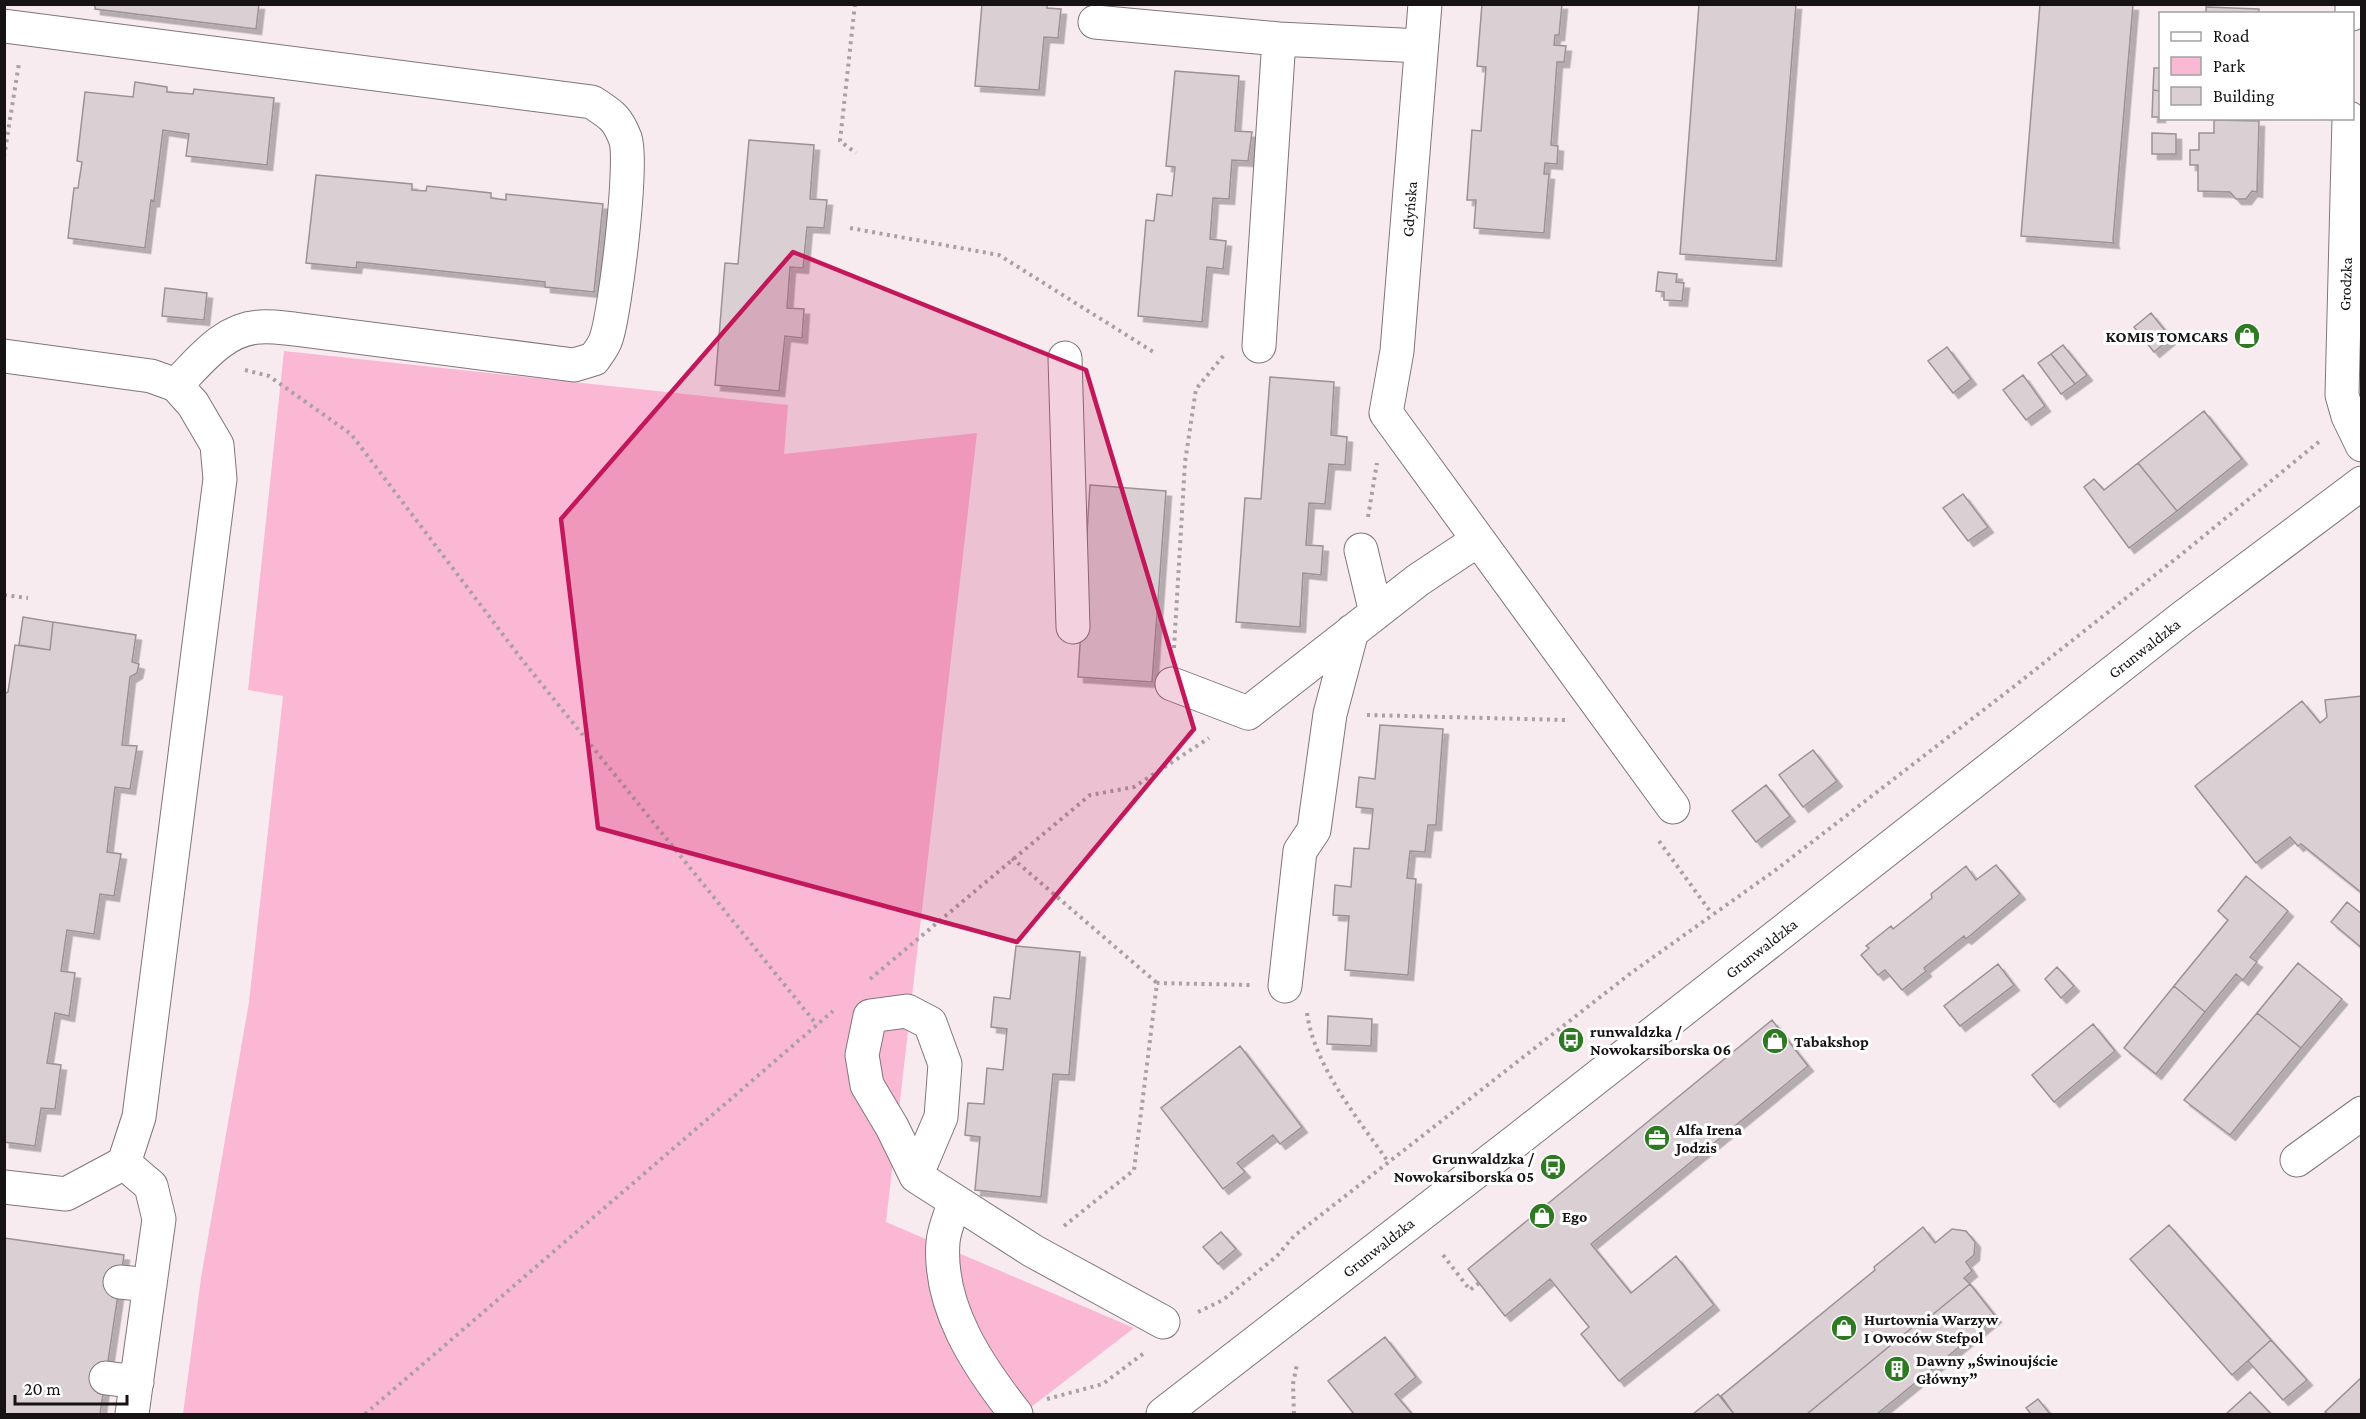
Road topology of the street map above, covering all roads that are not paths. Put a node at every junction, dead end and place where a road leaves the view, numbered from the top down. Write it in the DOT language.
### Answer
graph roads {
  1 [pos="1425,4"];
  2 [pos="1095,22"];
  3 [pos="15,27"];
  4 [pos="1279,39"];
  5 [pos="1421,46"];
  6 [pos="2349,120"];
  7 [pos="1244,347"];
  8 [pos="4,357"];
  9 [pos="1065,358"];
  10 [pos="176,385"];
  11 [pos="2361,446"];
  12 [pos="2361,483"];
  13 [pos="1478,540"];
  14 [pos="1361,550"];
  15 [pos="1364,622"];
  16 [pos="1073,627"];
  17 [pos="1172,684"];
  18 [pos="1673,807"];
  19 [pos="1285,986"];
  20 [pos="2361,1113"];
  21 [pos="2297,1160"];
  22 [pos="124,1163"];
  23 [pos="916,1176"];
  24 [pos="4,1187"];
  25 [pos="955,1202"];
  26 [pos="1167,1330"];
  27 [pos="1030,1407"];
  28 [pos="132,1414"];
  29 [pos="1163,1414"];
  1 -- 5 [label="street, Gdyńska"];
  2 -- 4 [label="street"];
  3 -- 10 [label="street"];
  4 -- 5 [label="street"];
  4 -- 7 [label="street"];
  5 -- 13 [label="street, Gdyńska"];
  6 -- 11 [label="street, Grodzka"];
  8 -- 10 [label="street"];
  9 -- 16 [label="street"];
  10 -- 22 [label="street"];
  12 -- 29 [label="street, Grunwaldzka"];
  13 -- 15 [label="street"];
  13 -- 18 [label="street"];
  14 -- 15 [label="street"];
  15 -- 17 [label="street"];
  15 -- 19 [label="street"];
  20 -- 21 [label="street"];
  22 -- 24 [label="street"];
  22 -- 28 [label="street"];
  23 -- 25 [label="street"];
  25 -- 26 [label="street"];
  25 -- 27 [label="street"];
}
